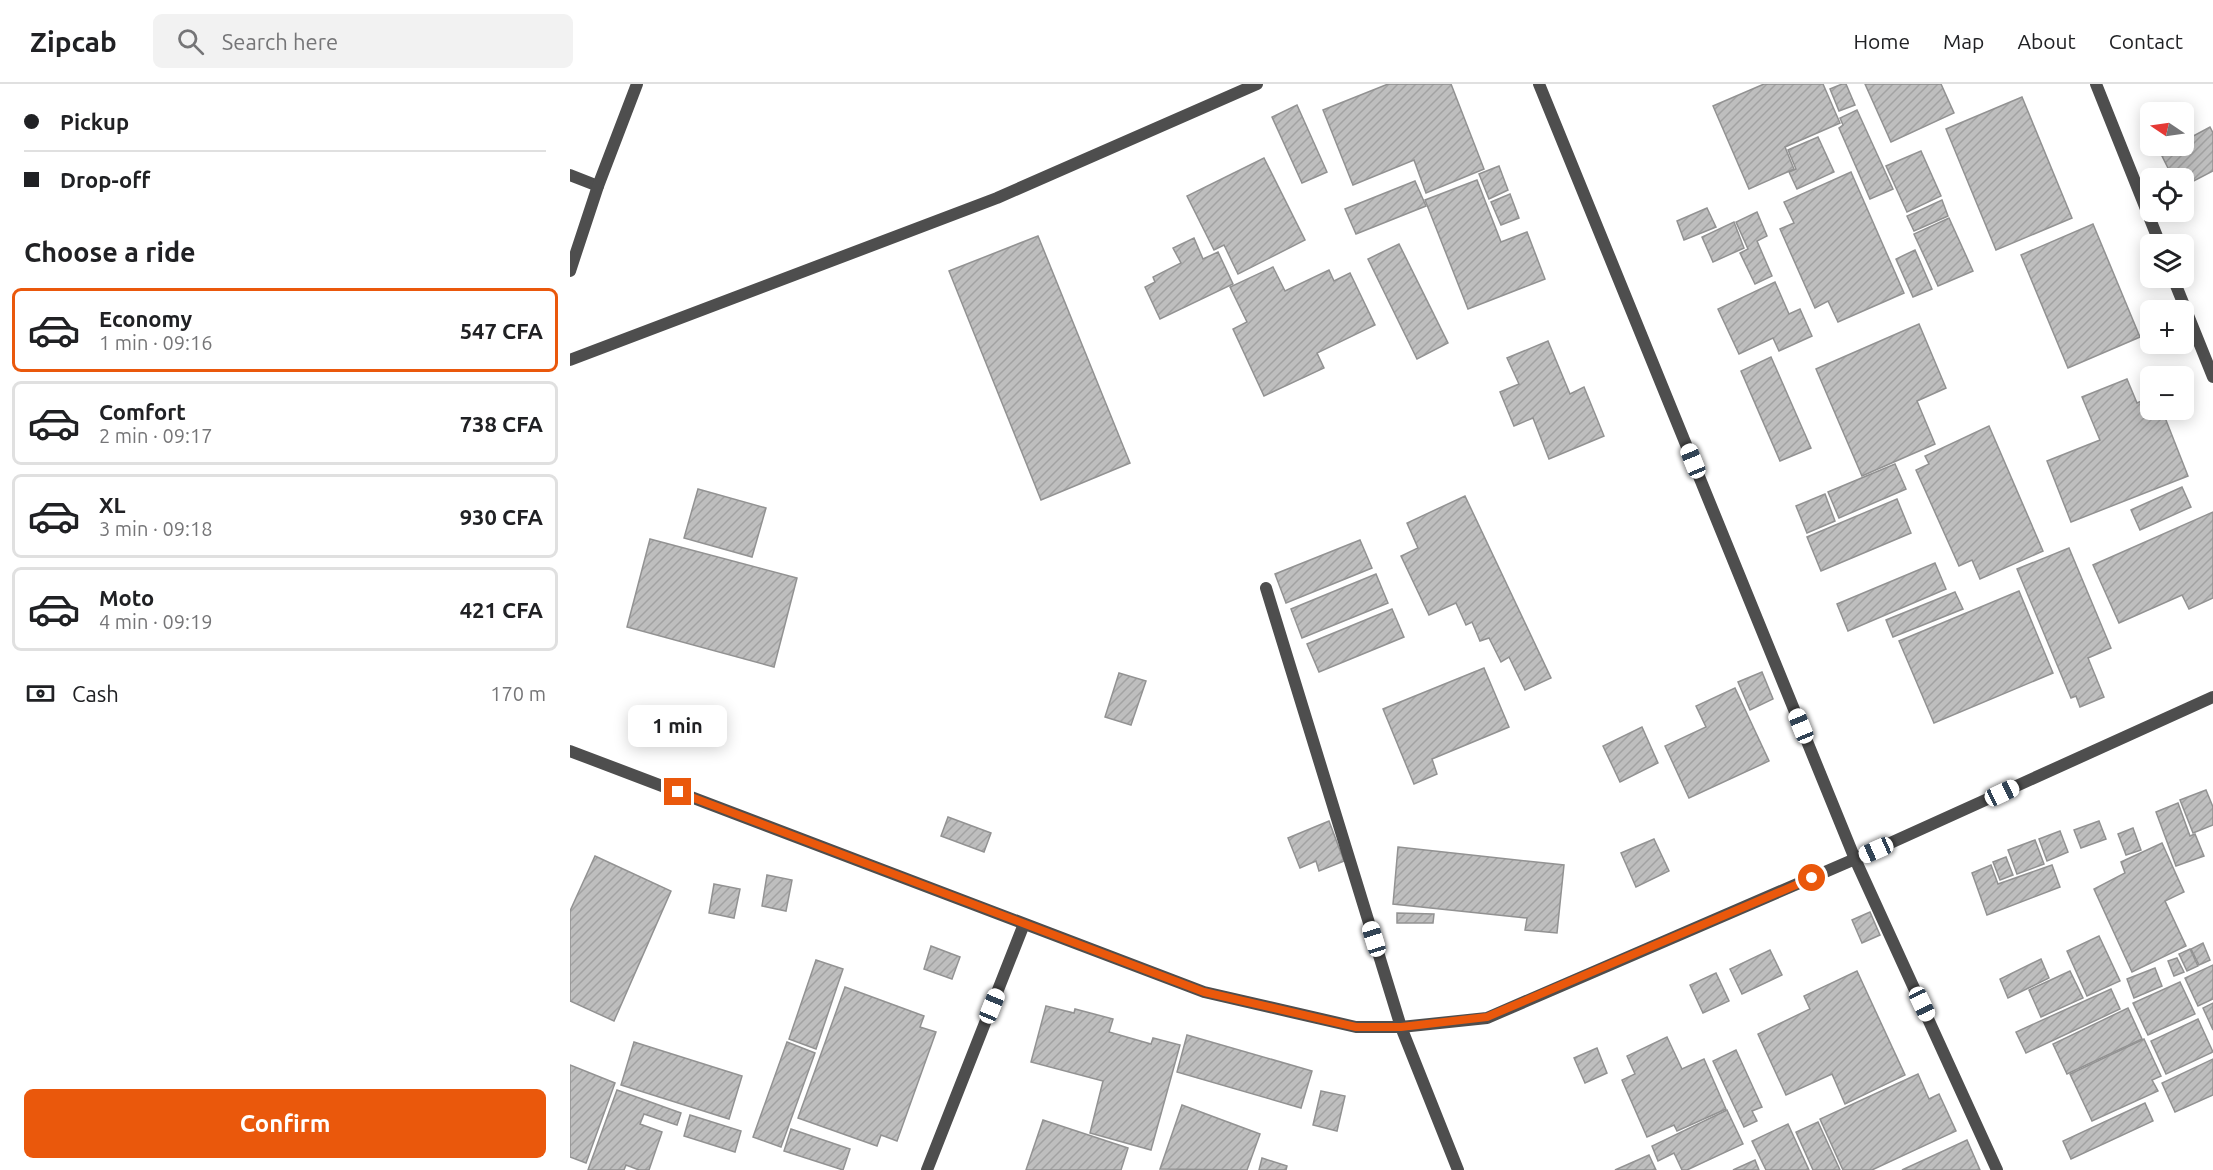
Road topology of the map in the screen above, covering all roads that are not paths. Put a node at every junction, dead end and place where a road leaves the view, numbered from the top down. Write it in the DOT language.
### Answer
graph roads {
  1 [pos="637,84"];
  2 [pos="1257,84"];
  3 [pos="1539,84"];
  4 [pos="2096,84"];
  5 [pos="570,175"];
  6 [pos="598,186"];
  7 [pos="2156,234"];
  8 [pos="570,271"];
  9 [pos="2177,288"];
  10 [pos="570,360"];
  11 [pos="2213,377"];
  12 [pos="1266,588"];
  13 [pos="2213,697"];
  14 [pos="570,751"];
  15 [pos="1855,859"];
  16 [pos="1024,924"];
  17 [pos="1401,1027"];
  18 [pos="927,1170"];
  19 [pos="1458,1170"];
  20 [pos="1997,1170"];
  1 -- 6 [label="street"];
  2 -- 10 [label="street"];
  3 -- 15 [label="street"];
  4 -- 7 [label="street"];
  5 -- 6 [label="street"];
  6 -- 8 [label="street"];
  9 -- 11 [label="street"];
  12 -- 17 [label="street"];
  13 -- 15 [label="street"];
  14 -- 16 [label="street"];
  15 -- 17 [label="street"];
  15 -- 20 [label="street"];
  16 -- 17 [label="street"];
  16 -- 18 [label="street"];
  17 -- 19 [label="street"];
}
